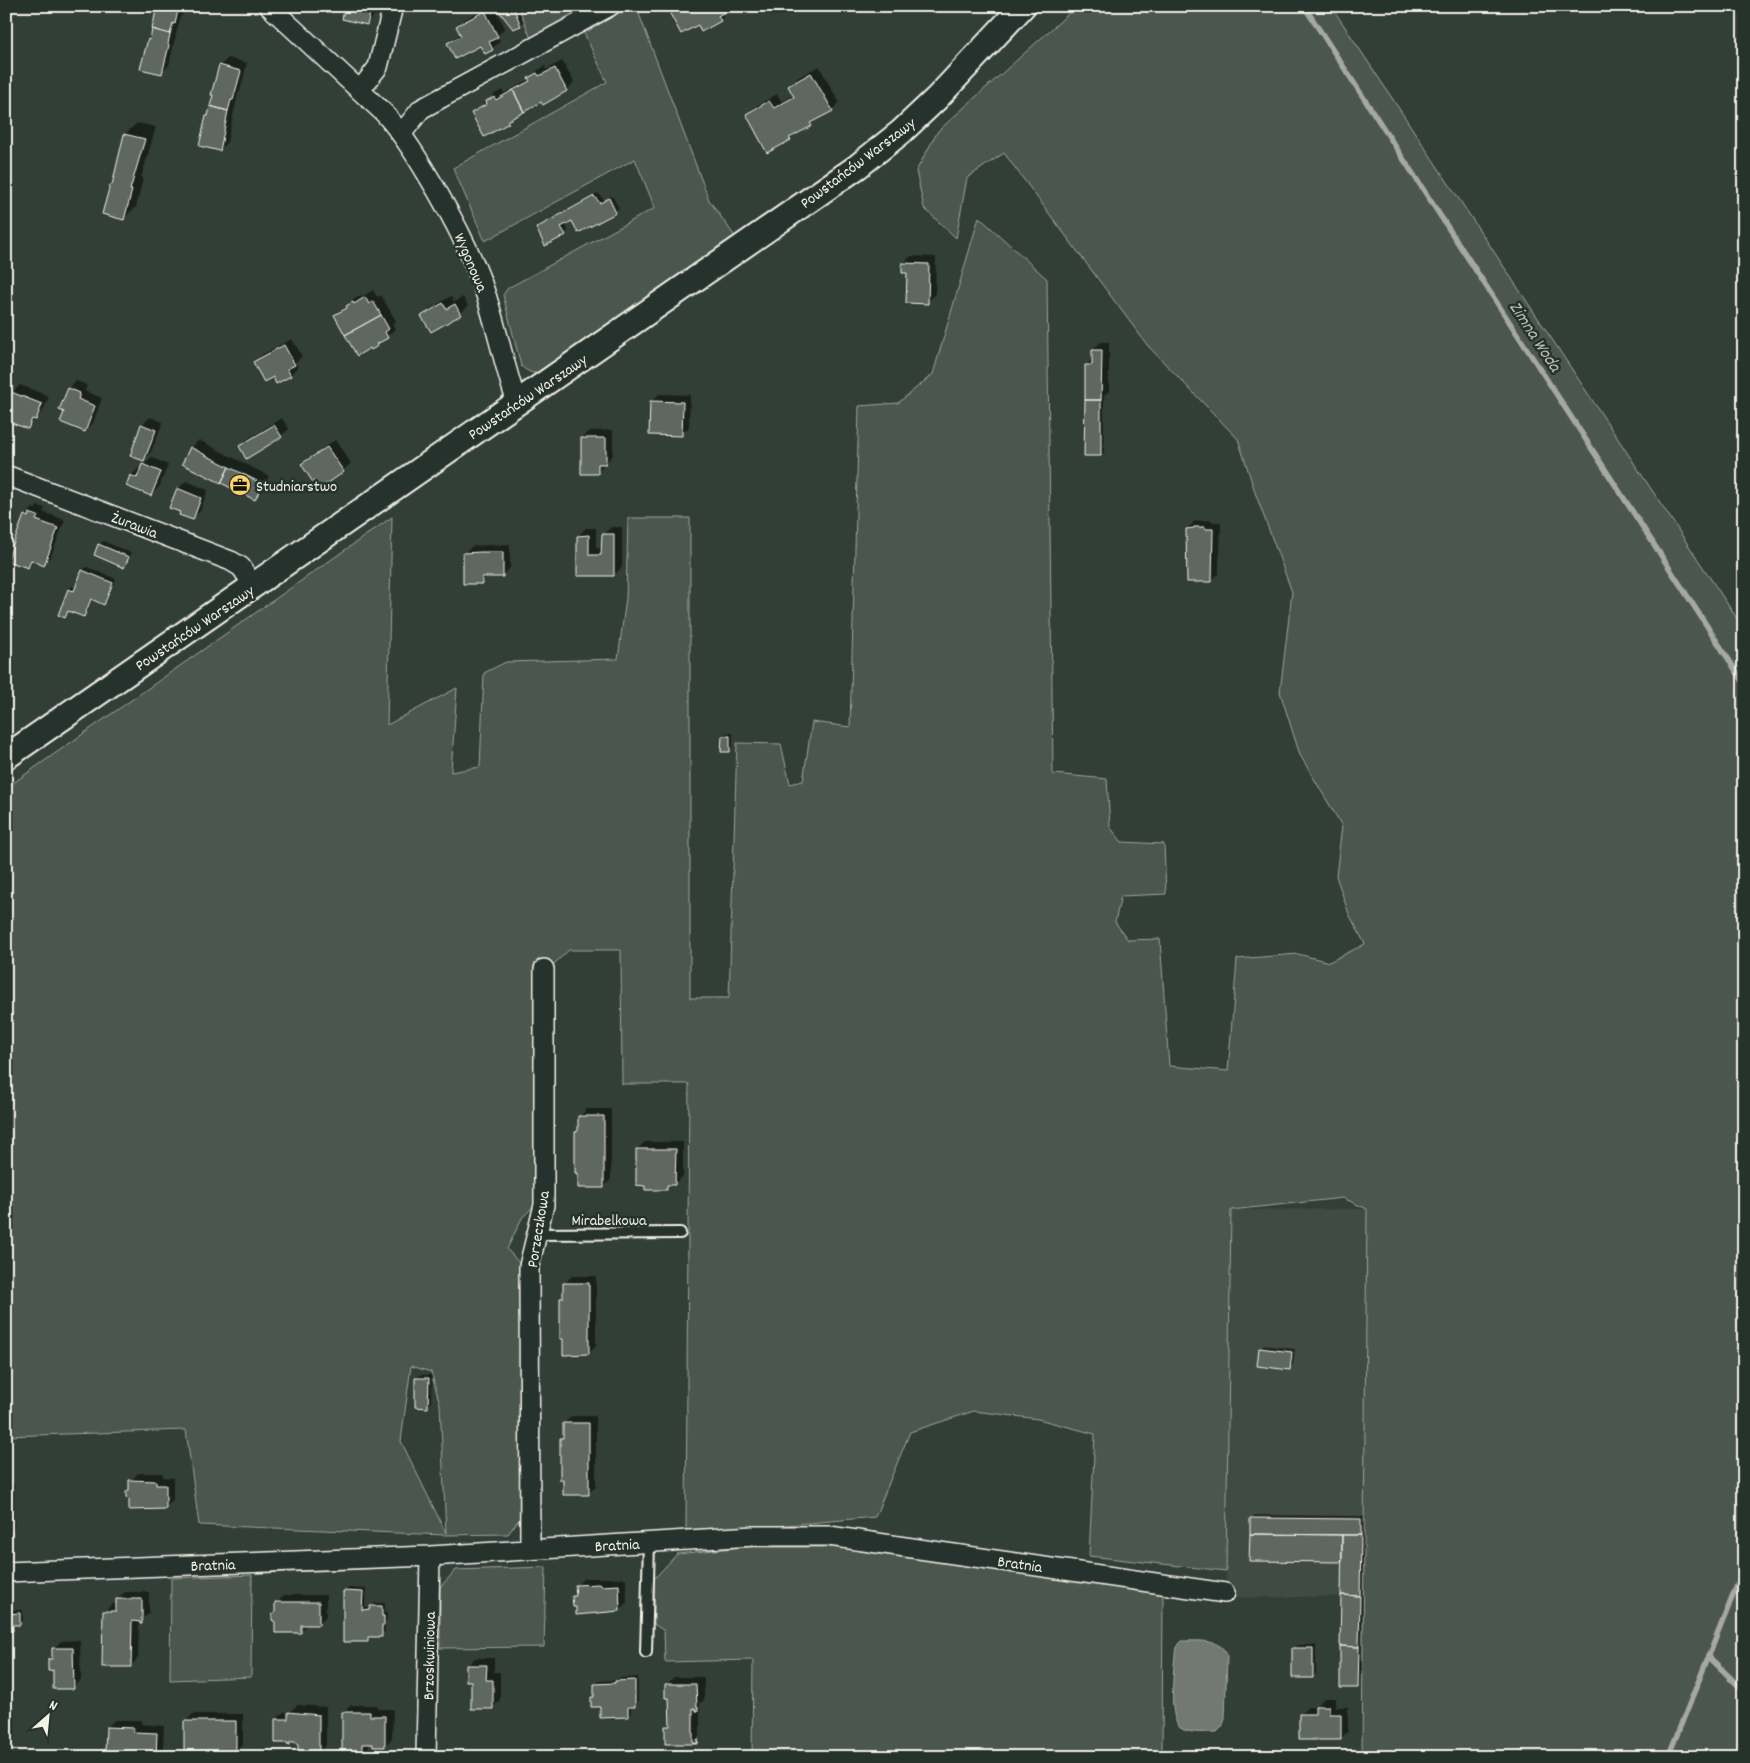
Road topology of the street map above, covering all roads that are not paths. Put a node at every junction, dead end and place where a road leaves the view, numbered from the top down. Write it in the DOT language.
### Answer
graph roads {
  1 [pos="269,6"];
  2 [pos="393,6"];
  3 [pos="610,6"];
  4 [pos="1023,6"];
  5 [pos="360,90"];
  6 [pos="402,133"];
  7 [pos="518,402"];
  8 [pos="6,475"];
  9 [pos="254,586"];
  10 [pos="6,757"];
  11 [pos="544,969"];
  12 [pos="680,1233"];
  13 [pos="537,1234"];
  14 [pos="648,1543"];
  15 [pos="530,1548"];
  16 [pos="430,1556"];
  17 [pos="6,1572"];
  18 [pos="1225,1593"];
  19 [pos="646,1652"];
  20 [pos="426,1757"];
  1 -- 5 [label="street, Wygonowa"];
  2 -- 5 [label="street"];
  3 -- 6 [label="street"];
  4 -- 7 [label="street, Powstańców Warszawy"];
  5 -- 6 [label="street, Wygonowa"];
  6 -- 7 [label="street, Wygonowa"];
  7 -- 9 [label="street, Powstańców Warszawy"];
  8 -- 9 [label="street, Żurawia"];
  9 -- 10 [label="street, Powstańców Warszawy"];
  11 -- 13 [label="street, Porzeczkowa"];
  12 -- 13 [label="lane, Mirabelkowa"];
  13 -- 15 [label="street, Porzeczkowa"];
  14 -- 15 [label="street, Bratnia"];
  14 -- 18 [label="street, Bratnia"];
  14 -- 19 [label="lane"];
  15 -- 16 [label="street, Bratnia"];
  16 -- 17 [label="street, Bratnia"];
  16 -- 20 [label="street, Brzoskwiniowa"];
}
